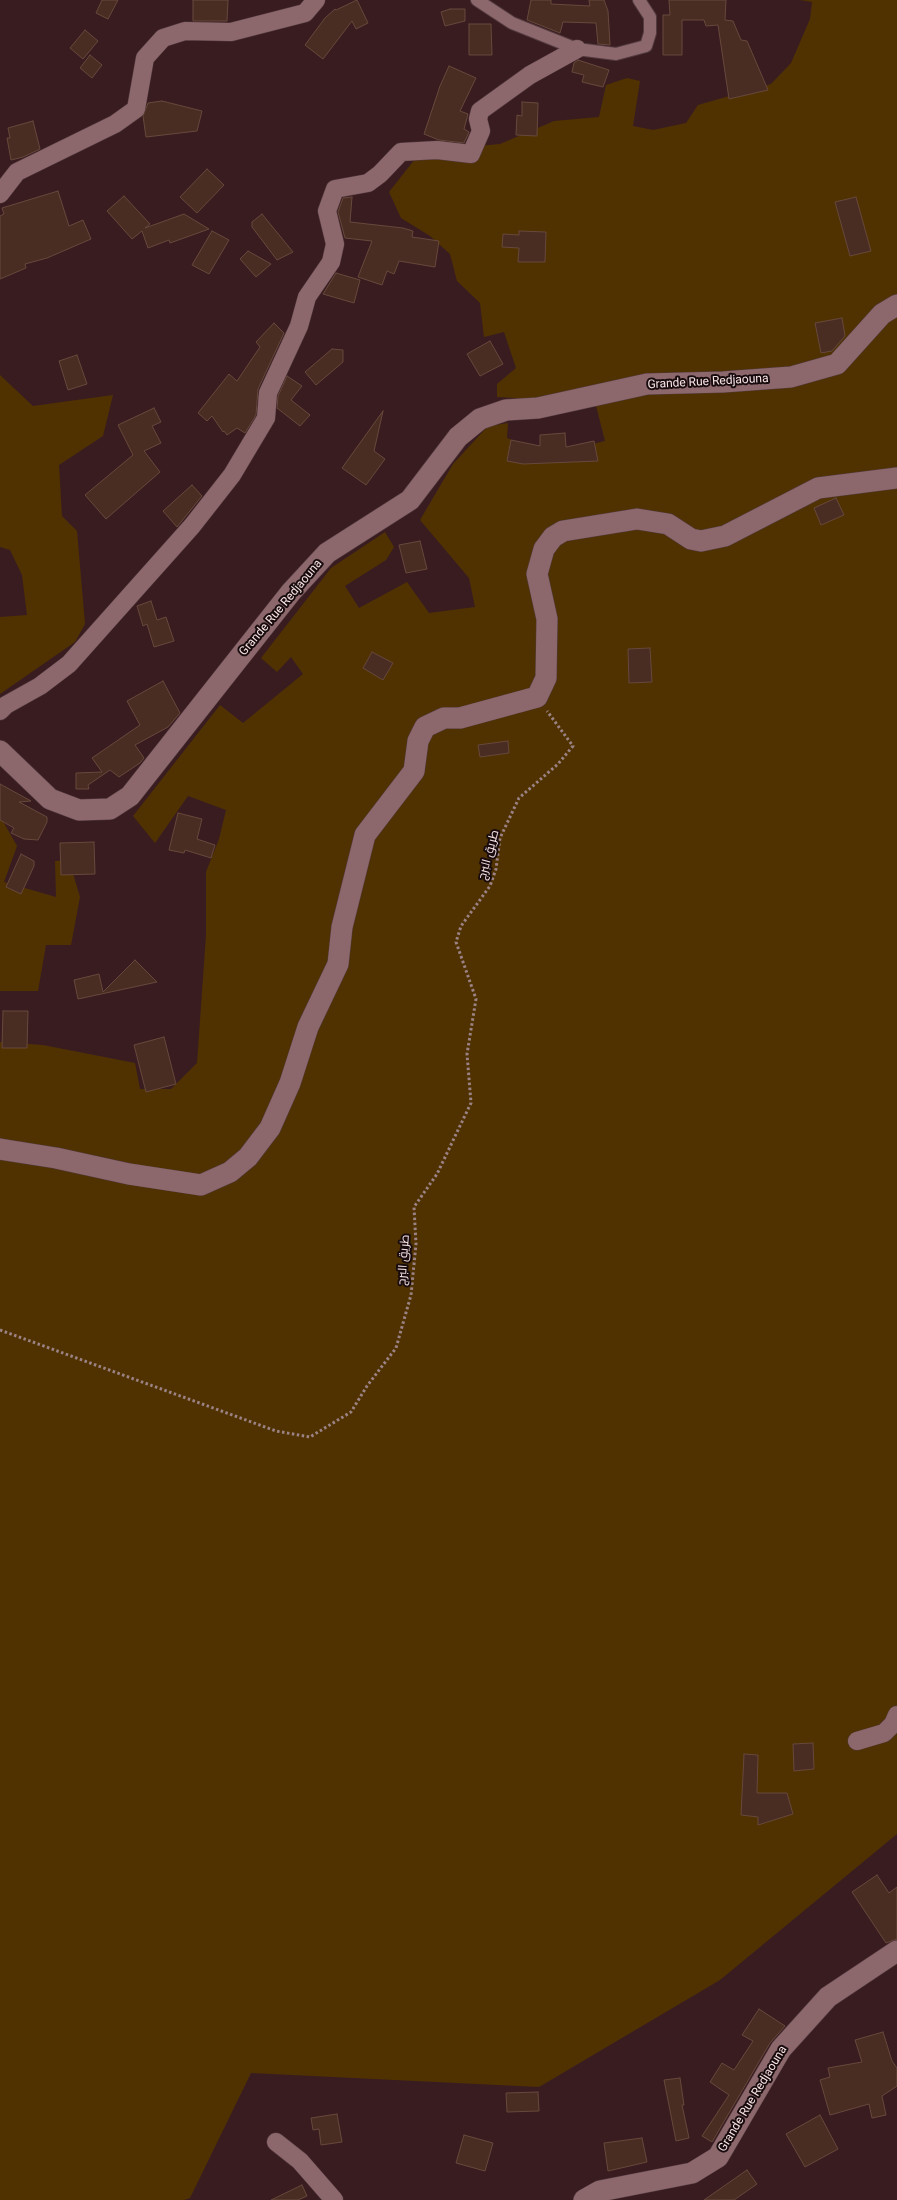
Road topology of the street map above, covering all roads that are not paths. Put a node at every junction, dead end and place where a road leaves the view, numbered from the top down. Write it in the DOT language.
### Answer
graph roads {
  1 [pos="316,0"];
  2 [pos="477,0"];
  3 [pos="639,0"];
  4 [pos="577,49"];
  5 [pos="0,194"];
  6 [pos="897,305"];
  7 [pos="897,478"];
  8 [pos="0,711"];
  9 [pos="0,751"];
  10 [pos="0,1149"];
  11 [pos="897,1715"];
  12 [pos="858,1741"];
  13 [pos="897,1951"];
  14 [pos="276,2142"];
  15 [pos="334,2200"];
  16 [pos="584,2200"];
  1 -- 5 [label="street"];
  2 -- 4 [label="street"];
  3 -- 4 [label="street"];
  4 -- 8 [label="street"];
  6 -- 9 [label="street, Grande Rue Redjaouna"];
  7 -- 10 [label="street"];
  11 -- 12 [label="street"];
  13 -- 16 [label="street, Grande Rue Redjaouna"];
  14 -- 15 [label="street"];
}
